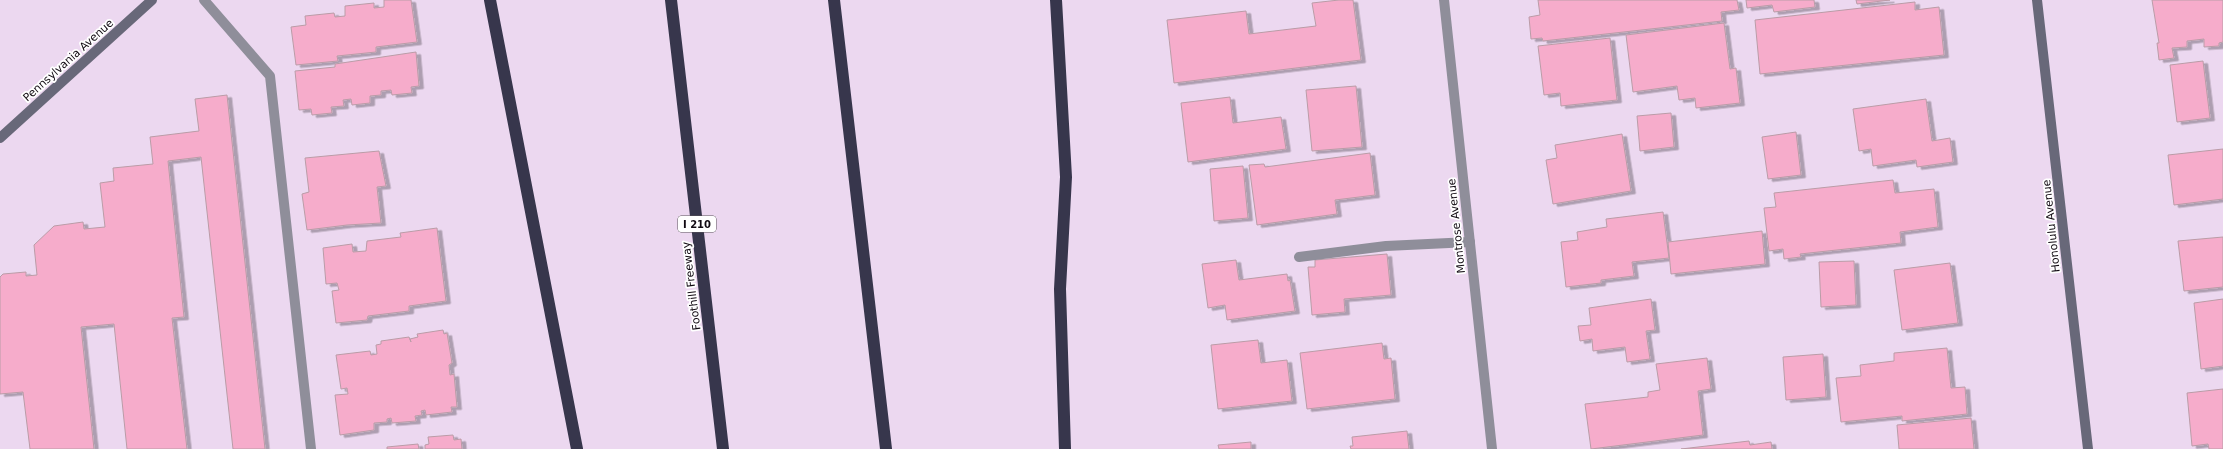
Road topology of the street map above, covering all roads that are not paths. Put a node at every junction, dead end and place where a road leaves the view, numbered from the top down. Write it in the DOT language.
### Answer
graph roads {
  1 [pos="152,0"];
  2 [pos="204,0"];
  3 [pos="490,0"];
  4 [pos="671,0"];
  5 [pos="834,0"];
  6 [pos="1056,0"];
  7 [pos="1444,0"];
  8 [pos="2037,0"];
  9 [pos="0,138"];
  10 [pos="1470,242"];
  11 [pos="1300,257"];
  12 [pos="311,449"];
  13 [pos="577,449"];
  14 [pos="723,449"];
  15 [pos="886,449"];
  16 [pos="1065,449"];
  17 [pos="1492,449"];
  18 [pos="2088,449"];
  1 -- 9 [label="main road, Pennsylvania Avenue"];
  2 -- 12 [label="street"];
  3 -- 13 [label="highway"];
  4 -- 14 [label="highway, Foothill Freeway / I 210"];
  5 -- 15 [label="highway"];
  6 -- 16 [label="highway"];
  7 -- 10 [label="street, Montrose Avenue"];
  8 -- 18 [label="main road, Honolulu Avenue"];
  10 -- 11 [label="street"];
  10 -- 17 [label="street, Montrose Avenue"];
}
